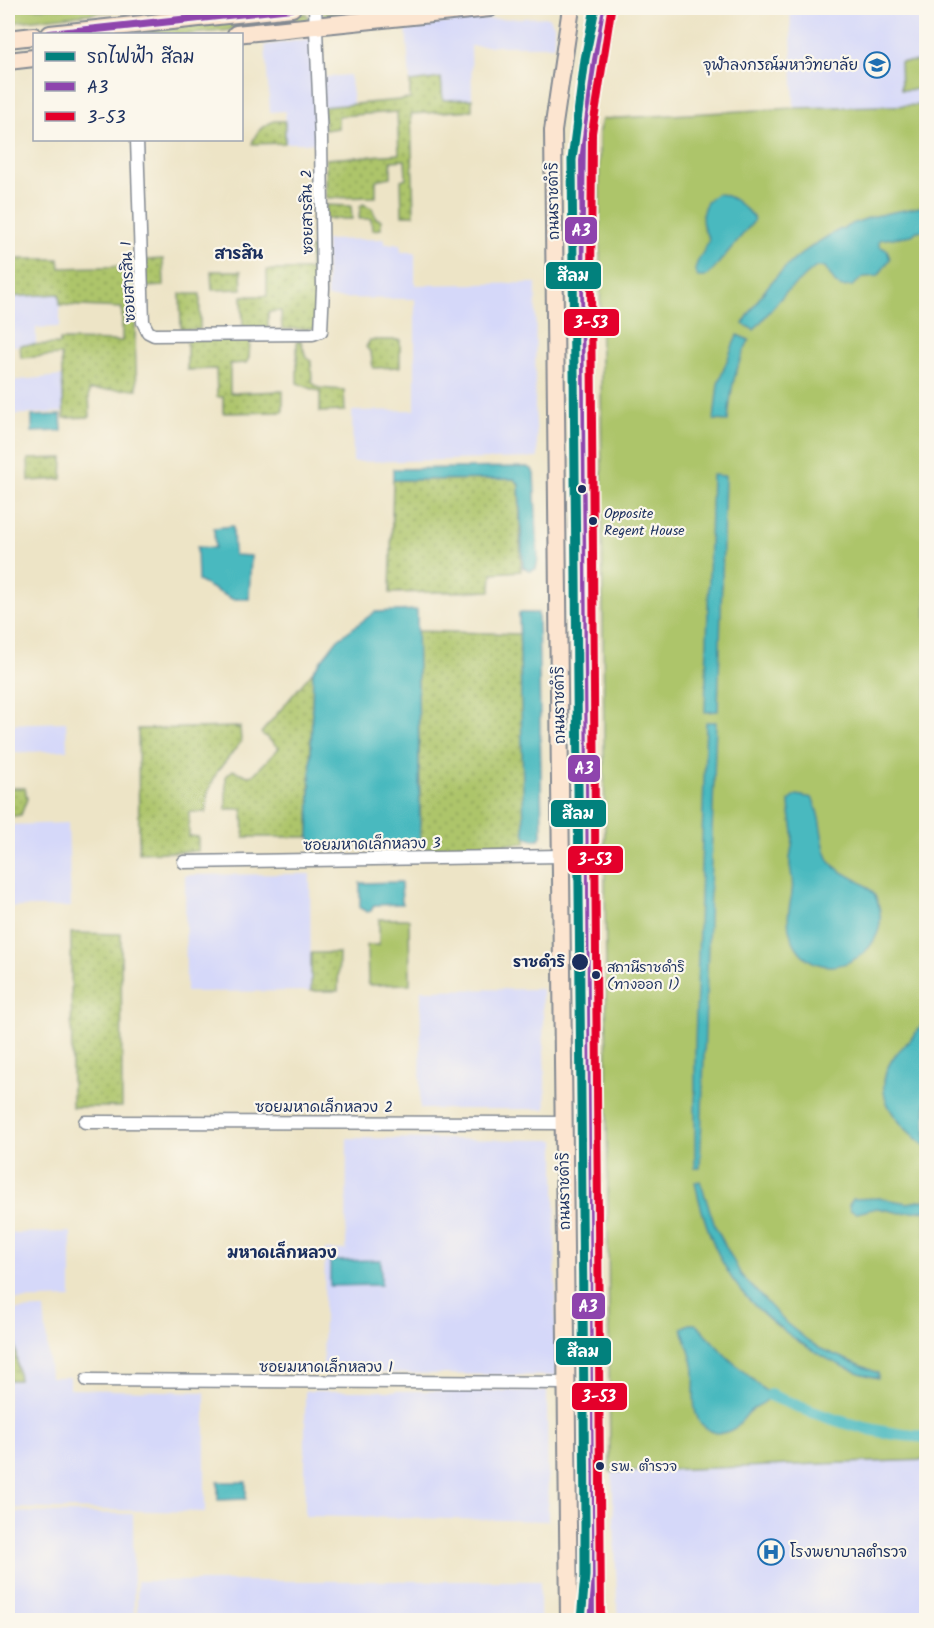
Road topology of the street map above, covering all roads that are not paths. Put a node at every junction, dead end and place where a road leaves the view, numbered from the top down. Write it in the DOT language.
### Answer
graph roads {
  1 [pos="292,8"];
  2 [pos="315,8"];
  3 [pos="490,8"];
  4 [pos="571,8"];
  5 [pos="601,8"];
  6 [pos="413,11"];
  7 [pos="316,25"];
  8 [pos="59,33"];
  9 [pos="243,33"];
  10 [pos="33,36"];
  11 [pos="8,39"];
  12 [pos="33,58"];
  13 [pos="8,61"];
  14 [pos="137,141"];
  15 [pos="238,335"];
  16 [pos="555,366"];
  17 [pos="580,366"];
  18 [pos="558,603"];
  19 [pos="582,603"];
  20 [pos="560,856"];
  21 [pos="184,862"];
  22 [pos="85,1122"];
  23 [pos="563,1123"];
  24 [pos="587,1123"];
  25 [pos="87,1380"];
  26 [pos="589,1382"];
  27 [pos="566,1383"];
  28 [pos="569,1620"];
  29 [pos="591,1620"];
  1 -- 8 [label="main road"];
  2 -- 7 [label="street, ซอยสารสิน 2"];
  3 -- 6 [label="main road"];
  4 -- 16 [label="main road, ถนนราชดำริ"];
  5 -- 17 [label="main road, ถนนราชดำริ"];
  6 -- 7 [label="main road"];
  7 -- 9 [label="main road"];
  7 -- 15 [label="street, ซอยสารสิน 2"];
  10 -- 11 [label="main road"];
  12 -- 13 [label="main road"];
  14 -- 15 [label="street, ซอยสารสิน 1"];
  16 -- 17 [label="main road"];
  16 -- 18 [label="main road, ถนนราชดำริ"];
  17 -- 19 [label="main road, ถนนราชดำริ"];
  18 -- 19 [label="main road"];
  18 -- 20 [label="main road, ถนนราชดำริ"];
  19 -- 24 [label="main road, ถนนราชดำริ"];
  20 -- 21 [label="street, ซอยมหาดเล็กหลวง 3"];
  20 -- 23 [label="main road, ถนนราชดำริ"];
  22 -- 23 [label="street, ซอยมหาดเล็กหลวง 2"];
  23 -- 24 [label="main road"];
  23 -- 27 [label="main road, ถนนราชดำริ"];
  24 -- 26 [label="main road, ถนนราชดำริ"];
  25 -- 27 [label="street, ซอยมหาดเล็กหลวง 1"];
  26 -- 27 [label="main road"];
  26 -- 29 [label="main road, ถนนราชดำริ"];
  27 -- 28 [label="main road, ถนนราชดำริ"];
}
